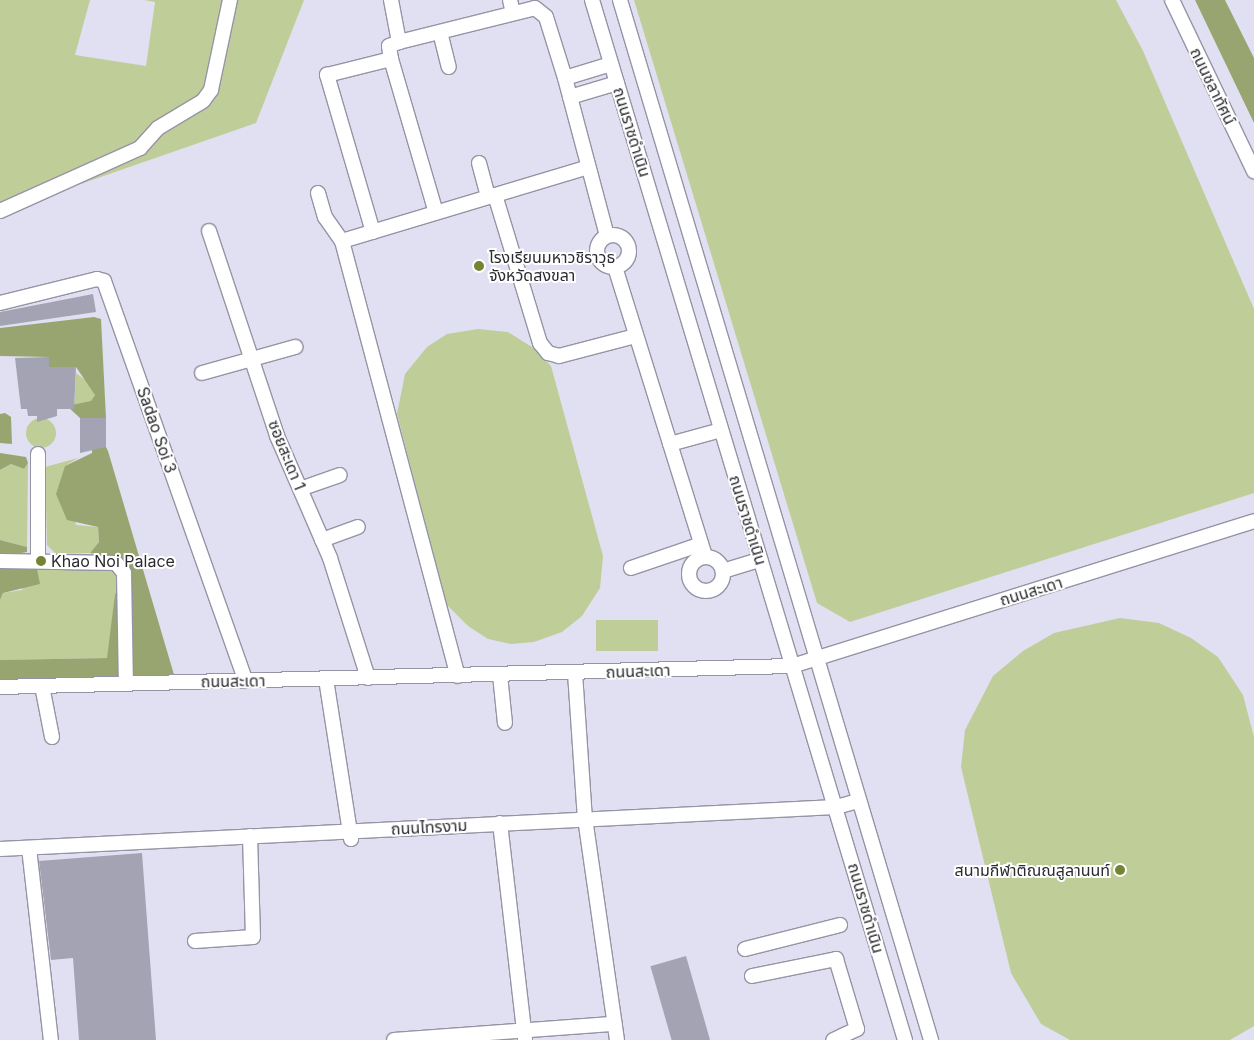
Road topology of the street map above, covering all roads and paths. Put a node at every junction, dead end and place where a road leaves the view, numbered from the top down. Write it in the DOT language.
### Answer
graph roads {
  1 [pos="230,0"];
  2 [pos="391,0"];
  3 [pos="592,0"];
  4 [pos="620,0"];
  5 [pos="1172,0"];
  6 [pos="511,7"];
  7 [pos="440,32"];
  8 [pos="399,42"];
  9 [pos="391,58"];
  10 [pos="611,64"];
  11 [pos="450,67"];
  12 [pos="565,78"];
  13 [pos="617,83"];
  14 [pos="570,97"];
  15 [pos="479,164"];
  16 [pos="588,167"];
  17 [pos="1254,171"];
  18 [pos="318,193"];
  19 [pos="492,196"];
  20 [pos="0,211"];
  21 [pos="436,213"];
  22 [pos="209,231"];
  23 [pos="374,232"];
  24 [pos="607,236"];
  25 [pos="342,241"];
  26 [pos="615,267"];
  27 [pos="0,303"];
  28 [pos="635,336"];
  29 [pos="295,347"];
  30 [pos="252,358"];
  31 [pos="202,373"];
  32 [pos="721,430"];
  33 [pos="670,444"];
  34 [pos="38,454"];
  35 [pos="340,475"];
  36 [pos="300,489"];
  37 [pos="1254,520"];
  38 [pos="358,528"];
  39 [pos="322,540"];
  40 [pos="703,550"];
  41 [pos="38,560"];
  42 [pos="760,560"];
  43 [pos="0,561"];
  44 [pos="630,568"];
  45 [pos="723,571"];
  46 [pos="816,658"];
  47 [pos="792,666"];
  48 [pos="576,673"];
  49 [pos="500,675"];
  50 [pos="458,676"];
  51 [pos="368,678"];
  52 [pos="326,679"];
  53 [pos="246,681"];
  54 [pos="126,684"];
  55 [pos="42,686"];
  56 [pos="0,687"];
  57 [pos="505,723"];
  58 [pos="52,736"];
  59 [pos="858,801"];
  60 [pos="836,806"];
  61 [pos="585,818"];
  62 [pos="500,823"];
  63 [pos="250,836"];
  64 [pos="351,836"];
  65 [pos="29,848"];
  66 [pos="0,849"];
  67 [pos="840,925"];
  68 [pos="195,941"];
  69 [pos="745,949"];
  70 [pos="752,976"];
  71 [pos="614,1024"];
  72 [pos="525,1036"];
  73 [pos="437,1038"];
  74 [pos="52,1040"];
  75 [pos="394,1040"];
  76 [pos="617,1040"];
  77 [pos="833,1040"];
  78 [pos="905,1040"];
  79 [pos="931,1040"];
  1 -- 20 [label="street"];
  2 -- 8 [label="street"];
  3 -- 10 [label="street, ถนนราชดำเนิน"];
  4 -- 46 [label="street, ถนนราชดำเนิน"];
  5 -- 17 [label="street, ถนนชลาทัศน์"];
  6 -- 7 [label="street"];
  6 -- 12 [label="street"];
  7 -- 8 [label="street"];
  7 -- 11 [label="street"];
  8 -- 9 [label="street"];
  9 -- 21 [label="street"];
  9 -- 23 [label="street"];
  10 -- 12 [label="street"];
  10 -- 13 [label="street, ถนนราชดำเนิน"];
  12 -- 14 [label="street"];
  13 -- 14 [label="street"];
  13 -- 32 [label="street, ถนนราชดำเนิน"];
  14 -- 16 [label="street"];
  15 -- 19 [label="street"];
  16 -- 19 [label="street"];
  16 -- 24 [label="street"];
  18 -- 25 [label="street"];
  19 -- 21 [label="street"];
  19 -- 28 [label="street"];
  21 -- 23 [label="street"];
  22 -- 30 [label="street, ซอยสะเดา 1"];
  23 -- 25 [label="street"];
  24 -- 26 [label="street"];
  24 -- 26 [label="street"];
  25 -- 50 [label="street"];
  26 -- 28 [label="street"];
  27 -- 53 [label="street, Sadao Soi 3"];
  28 -- 33 [label="street"];
  29 -- 30 [label="street"];
  30 -- 31 [label="street"];
  30 -- 36 [label="street, ซอยสะเดา 1"];
  32 -- 33 [label="street"];
  32 -- 42 [label="street, ถนนราชดำเนิน"];
  33 -- 40 [label="street"];
  34 -- 41 [label="street"];
  35 -- 36 [label="street"];
  36 -- 39 [label="street, ซอยสะเดา 1"];
  37 -- 46 [label="street, ถนนสะเดา"];
  38 -- 39 [label="street"];
  39 -- 51 [label="street, ซอยสะเดา 1"];
  40 -- 44 [label="street"];
  40 -- 45 [label="street"];
  40 -- 45 [label="street"];
  41 -- 43 [label="street"];
  41 -- 54 [label="street"];
  42 -- 45 [label="street"];
  42 -- 47 [label="street, ถนนราชดำเนิน"];
  46 -- 47 [label="street, ถนนสะเดา"];
  46 -- 59 [label="street, ถนนราชดำเนิน"];
  47 -- 48 [label="street, ถนนสะเดา"];
  47 -- 60 [label="street, ถนนราชดำเนิน"];
  48 -- 49 [label="street, ถนนสะเดา"];
  48 -- 61 [label="street"];
  49 -- 50 [label="street, ถนนสะเดา"];
  49 -- 57 [label="street"];
  50 -- 51 [label="street, ถนนสะเดา"];
  51 -- 52 [label="street, ถนนสะเดา"];
  52 -- 53 [label="street, ถนนสะเดา"];
  52 -- 64 [label="street"];
  53 -- 54 [label="street, ถนนสะเดา"];
  54 -- 55 [label="street, ถนนสะเดา"];
  55 -- 56 [label="street, ถนนสะเดา"];
  55 -- 58 [label="street"];
  59 -- 60 [label="street, ถนนไทรงาม"];
  59 -- 79 [label="street, ถนนราชดำเนิน"];
  60 -- 61 [label="street, ถนนไทรงาม"];
  60 -- 78 [label="street, ถนนราชดำเนิน"];
  61 -- 62 [label="street, ถนนไทรงาม"];
  61 -- 71 [label="street"];
  62 -- 64 [label="street, ถนนไทรงาม"];
  62 -- 72 [label="street"];
  63 -- 64 [label="street, ถนนไทรงาม"];
  63 -- 65 [label="street, ถนนไทรงาม"];
  63 -- 68 [label="street"];
  65 -- 66 [label="street, ถนนไทรงาม"];
  65 -- 74 [label="street"];
  67 -- 69 [label="street"];
  70 -- 77 [label="street"];
  71 -- 72 [label="street"];
  71 -- 76 [label="street"];
  72 -- 73 [label="street"];
  73 -- 75 [label="street"];
}
